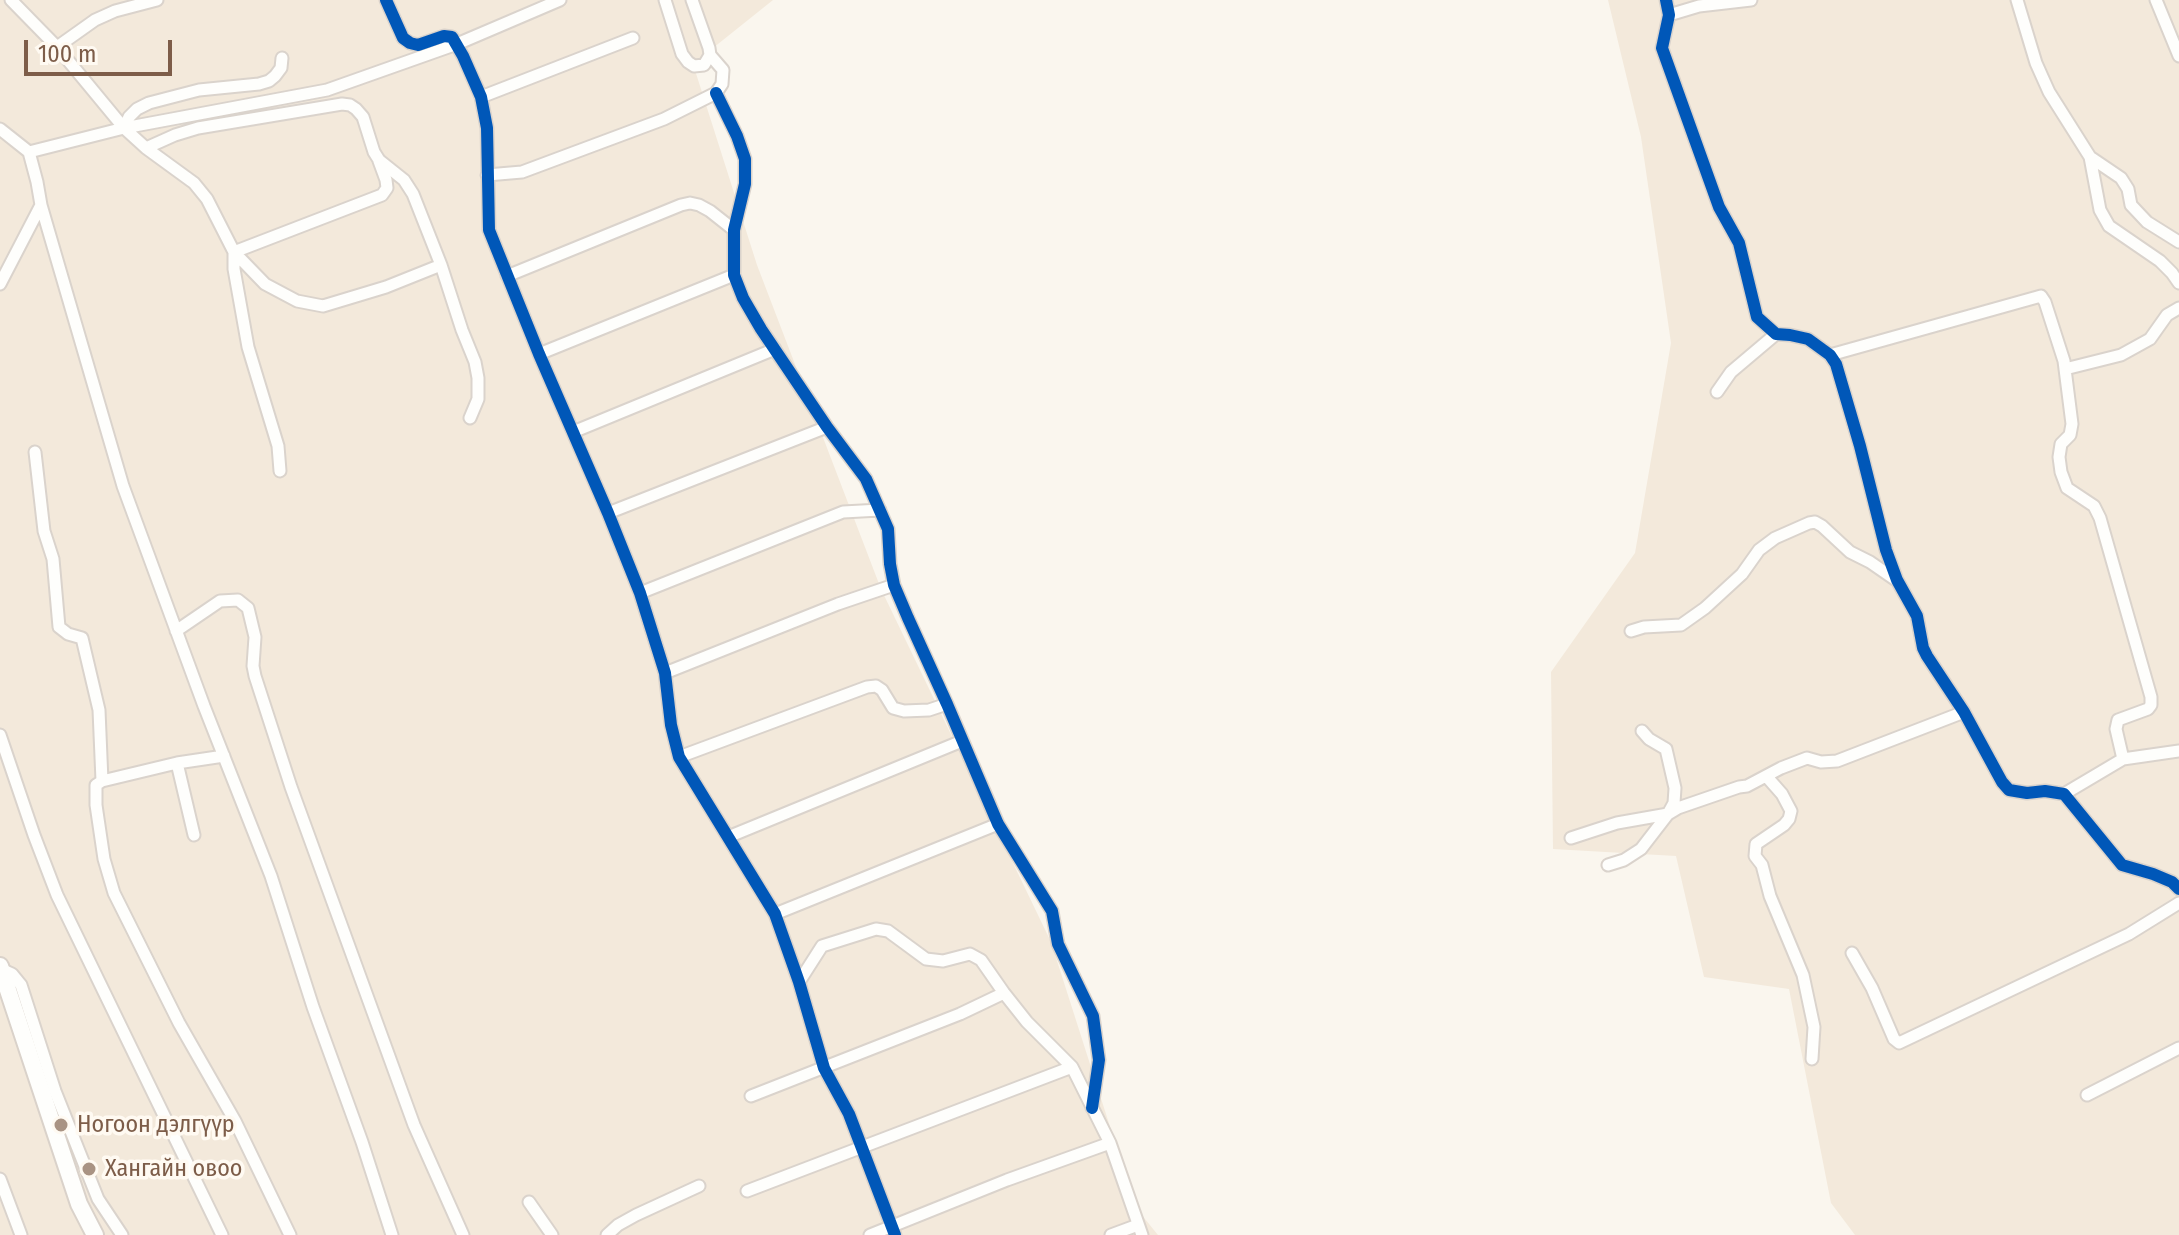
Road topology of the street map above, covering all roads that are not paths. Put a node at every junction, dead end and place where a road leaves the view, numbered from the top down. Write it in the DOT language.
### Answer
graph roads {
  1 [pos="11,0"];
  2 [pos="157,0"];
  3 [pos="386,0"];
  4 [pos="560,0"];
  5 [pos="665,0"];
  6 [pos="692,0"];
  7 [pos="1666,0"];
  8 [pos="1751,0"];
  9 [pos="2017,0"];
  10 [pos="2156,0"];
  11 [pos="536,5"];
  12 [pos="1669,15"];
  13 [pos="633,38"];
  14 [pos="457,44"];
  15 [pos="57,47"];
  16 [pos="710,55"];
  17 [pos="2179,56"];
  18 [pos="282,58"];
  19 [pos="716,93"];
  20 [pos="481,97"];
  21 [pos="124,128"];
  22 [pos="0,129"];
  23 [pos="146,148"];
  24 [pos="29,152"];
  25 [pos="2090,157"];
  26 [pos="379,160"];
  27 [pos="487,175"];
  28 [pos="41,205"];
  29 [pos="734,230"];
  30 [pos="2179,242"];
  31 [pos="234,252"];
  32 [pos="441,265"];
  33 [pos="734,275"];
  34 [pos="507,276"];
  35 [pos="2179,283"];
  36 [pos="0,284"];
  37 [pos="2179,308"];
  38 [pos="1776,334"];
  39 [pos="775,349"];
  40 [pos="539,354"];
  41 [pos="1830,355"];
  42 [pos="2065,369"];
  43 [pos="1717,392"];
  44 [pos="470,418"];
  45 [pos="827,427"];
  46 [pos="573,432"];
  47 [pos="35,452"];
  48 [pos="280,471"];
  49 [pos="880,510"];
  50 [pos="608,513"];
  51 [pos="1897,580"];
  52 [pos="894,585"];
  53 [pos="640,593"];
  54 [pos="176,631"];
  55 [pos="1631,631"];
  56 [pos="665,673"];
  57 [pos="947,704"];
  58 [pos="1964,712"];
  59 [pos="1642,731"];
  60 [pos="0,735"];
  61 [pos="962,741"];
  62 [pos="2179,751"];
  63 [pos="224,756"];
  64 [pos="679,757"];
  65 [pos="2123,759"];
  66 [pos="177,763"];
  67 [pos="1767,777"];
  68 [pos="102,781"];
  69 [pos="2064,794"];
  70 [pos="1668,814"];
  71 [pos="998,824"];
  72 [pos="194,835"];
  73 [pos="728,837"];
  74 [pos="1571,838"];
  75 [pos="1608,865"];
  76 [pos="2179,889"];
  77 [pos="2179,903"];
  78 [pos="775,914"];
  79 [pos="1852,953"];
  80 [pos="0,968"];
  81 [pos="799,982"];
  82 [pos="1004,993"];
  83 [pos="2179,1048"];
  84 [pos="1812,1059"];
  85 [pos="1072,1067"];
  86 [pos="824,1068"];
  87 [pos="2087,1095"];
  88 [pos="751,1096"];
  89 [pos="1092,1108"];
  90 [pos="1110,1143"];
  91 [pos="862,1147"];
  92 [pos="0,1179"];
  93 [pos="699,1186"];
  94 [pos="747,1191"];
  95 [pos="98,1199"];
  96 [pos="529,1202"];
  97 [pos="79,1204"];
  98 [pos="1140,1230"];
  99 [pos="893,1231"];
  100 [pos="21,1235"];
  101 [pos="95,1235"];
  102 [pos="122,1235"];
  103 [pos="222,1235"];
  104 [pos="290,1235"];
  105 [pos="392,1235"];
  106 [pos="463,1235"];
  107 [pos="552,1235"];
  108 [pos="607,1235"];
  109 [pos="870,1235"];
  110 [pos="1111,1235"];
  1 -- 15 [label="street"];
  2 -- 15 [label="street"];
  3 -- 14 [label="street"];
  4 -- 11 [label="street"];
  5 -- 16 [label="street"];
  6 -- 16 [label="street"];
  7 -- 12 [label="street"];
  8 -- 12 [label="street"];
  9 -- 25 [label="street"];
  10 -- 17 [label="street"];
  11 -- 14 [label="street"];
  12 -- 38 [label="street"];
  13 -- 20 [label="street"];
  14 -- 20 [label="street"];
  14 -- 21 [label="street"];
  15 -- 21 [label="street"];
  16 -- 19 [label="street"];
  18 -- 21 [label="street"];
  19 -- 27 [label="street"];
  19 -- 29 [label="street"];
  20 -- 27 [label="street"];
  21 -- 23 [label="street"];
  21 -- 24 [label="street"];
  22 -- 24 [label="street"];
  23 -- 26 [label="street"];
  23 -- 31 [label="street"];
  24 -- 28 [label="street"];
  25 -- 30 [label="street"];
  25 -- 35 [label="street"];
  26 -- 31 [label="street"];
  26 -- 32 [label="street"];
  27 -- 34 [label="street"];
  28 -- 36 [label="street"];
  28 -- 54 [label="street"];
  29 -- 33 [label="street"];
  29 -- 34 [label="street"];
  31 -- 32 [label="street"];
  31 -- 48 [label="street"];
  32 -- 44 [label="street"];
  33 -- 39 [label="street"];
  33 -- 40 [label="street"];
  34 -- 40 [label="street"];
  37 -- 42 [label="street"];
  38 -- 41 [label="street"];
  38 -- 43 [label="street"];
  39 -- 45 [label="street"];
  39 -- 46 [label="street"];
  40 -- 46 [label="street"];
  41 -- 42 [label="street"];
  41 -- 51 [label="street"];
  42 -- 65 [label="street"];
  45 -- 49 [label="street"];
  45 -- 50 [label="street"];
  46 -- 50 [label="street"];
  47 -- 68 [label="street"];
  49 -- 52 [label="street"];
  49 -- 53 [label="street"];
  50 -- 53 [label="street"];
  51 -- 55 [label="street"];
  51 -- 58 [label="street"];
  52 -- 56 [label="street"];
  52 -- 57 [label="street"];
  53 -- 56 [label="street"];
  54 -- 63 [label="street"];
  54 -- 106 [label="street"];
  56 -- 64 [label="street"];
  57 -- 61 [label="street"];
  57 -- 64 [label="street"];
  58 -- 67 [label="street"];
  58 -- 69 [label="street"];
  59 -- 70 [label="street"];
  60 -- 103 [label="street"];
  61 -- 71 [label="street"];
  61 -- 73 [label="street"];
  62 -- 65 [label="street"];
  63 -- 66 [label="street"];
  63 -- 105 [label="street"];
  64 -- 73 [label="street"];
  65 -- 69 [label="street"];
  66 -- 68 [label="street"];
  66 -- 72 [label="street"];
  67 -- 70 [label="street"];
  67 -- 84 [label="street"];
  68 -- 104 [label="street"];
  69 -- 76 [label="street"];
  70 -- 74 [label="street"];
  70 -- 75 [label="street"];
  71 -- 78 [label="street"];
  71 -- 89 [label="street"];
  73 -- 78 [label="street"];
  77 -- 79 [label="street"];
  78 -- 81 [label="street"];
  80 -- 95 [label="street"];
  80 -- 97 [label="main road"];
  81 -- 82 [label="street"];
  81 -- 86 [label="street"];
  82 -- 85 [label="street"];
  82 -- 86 [label="street"];
  83 -- 87 [label="street"];
  85 -- 89 [label="street"];
  85 -- 91 [label="street"];
  86 -- 88 [label="street"];
  86 -- 91 [label="street"];
  89 -- 90 [label="street"];
  90 -- 98 [label="street"];
  90 -- 99 [label="street"];
  91 -- 94 [label="street"];
  91 -- 99 [label="street"];
  92 -- 100 [label="street"];
  93 -- 108 [label="street"];
  95 -- 97 [label="street"];
  95 -- 102 [label="street"];
  96 -- 107 [label="street"];
  97 -- 101 [label="main road"];
  98 -- 110 [label="street"];
  99 -- 109 [label="street"];
}
